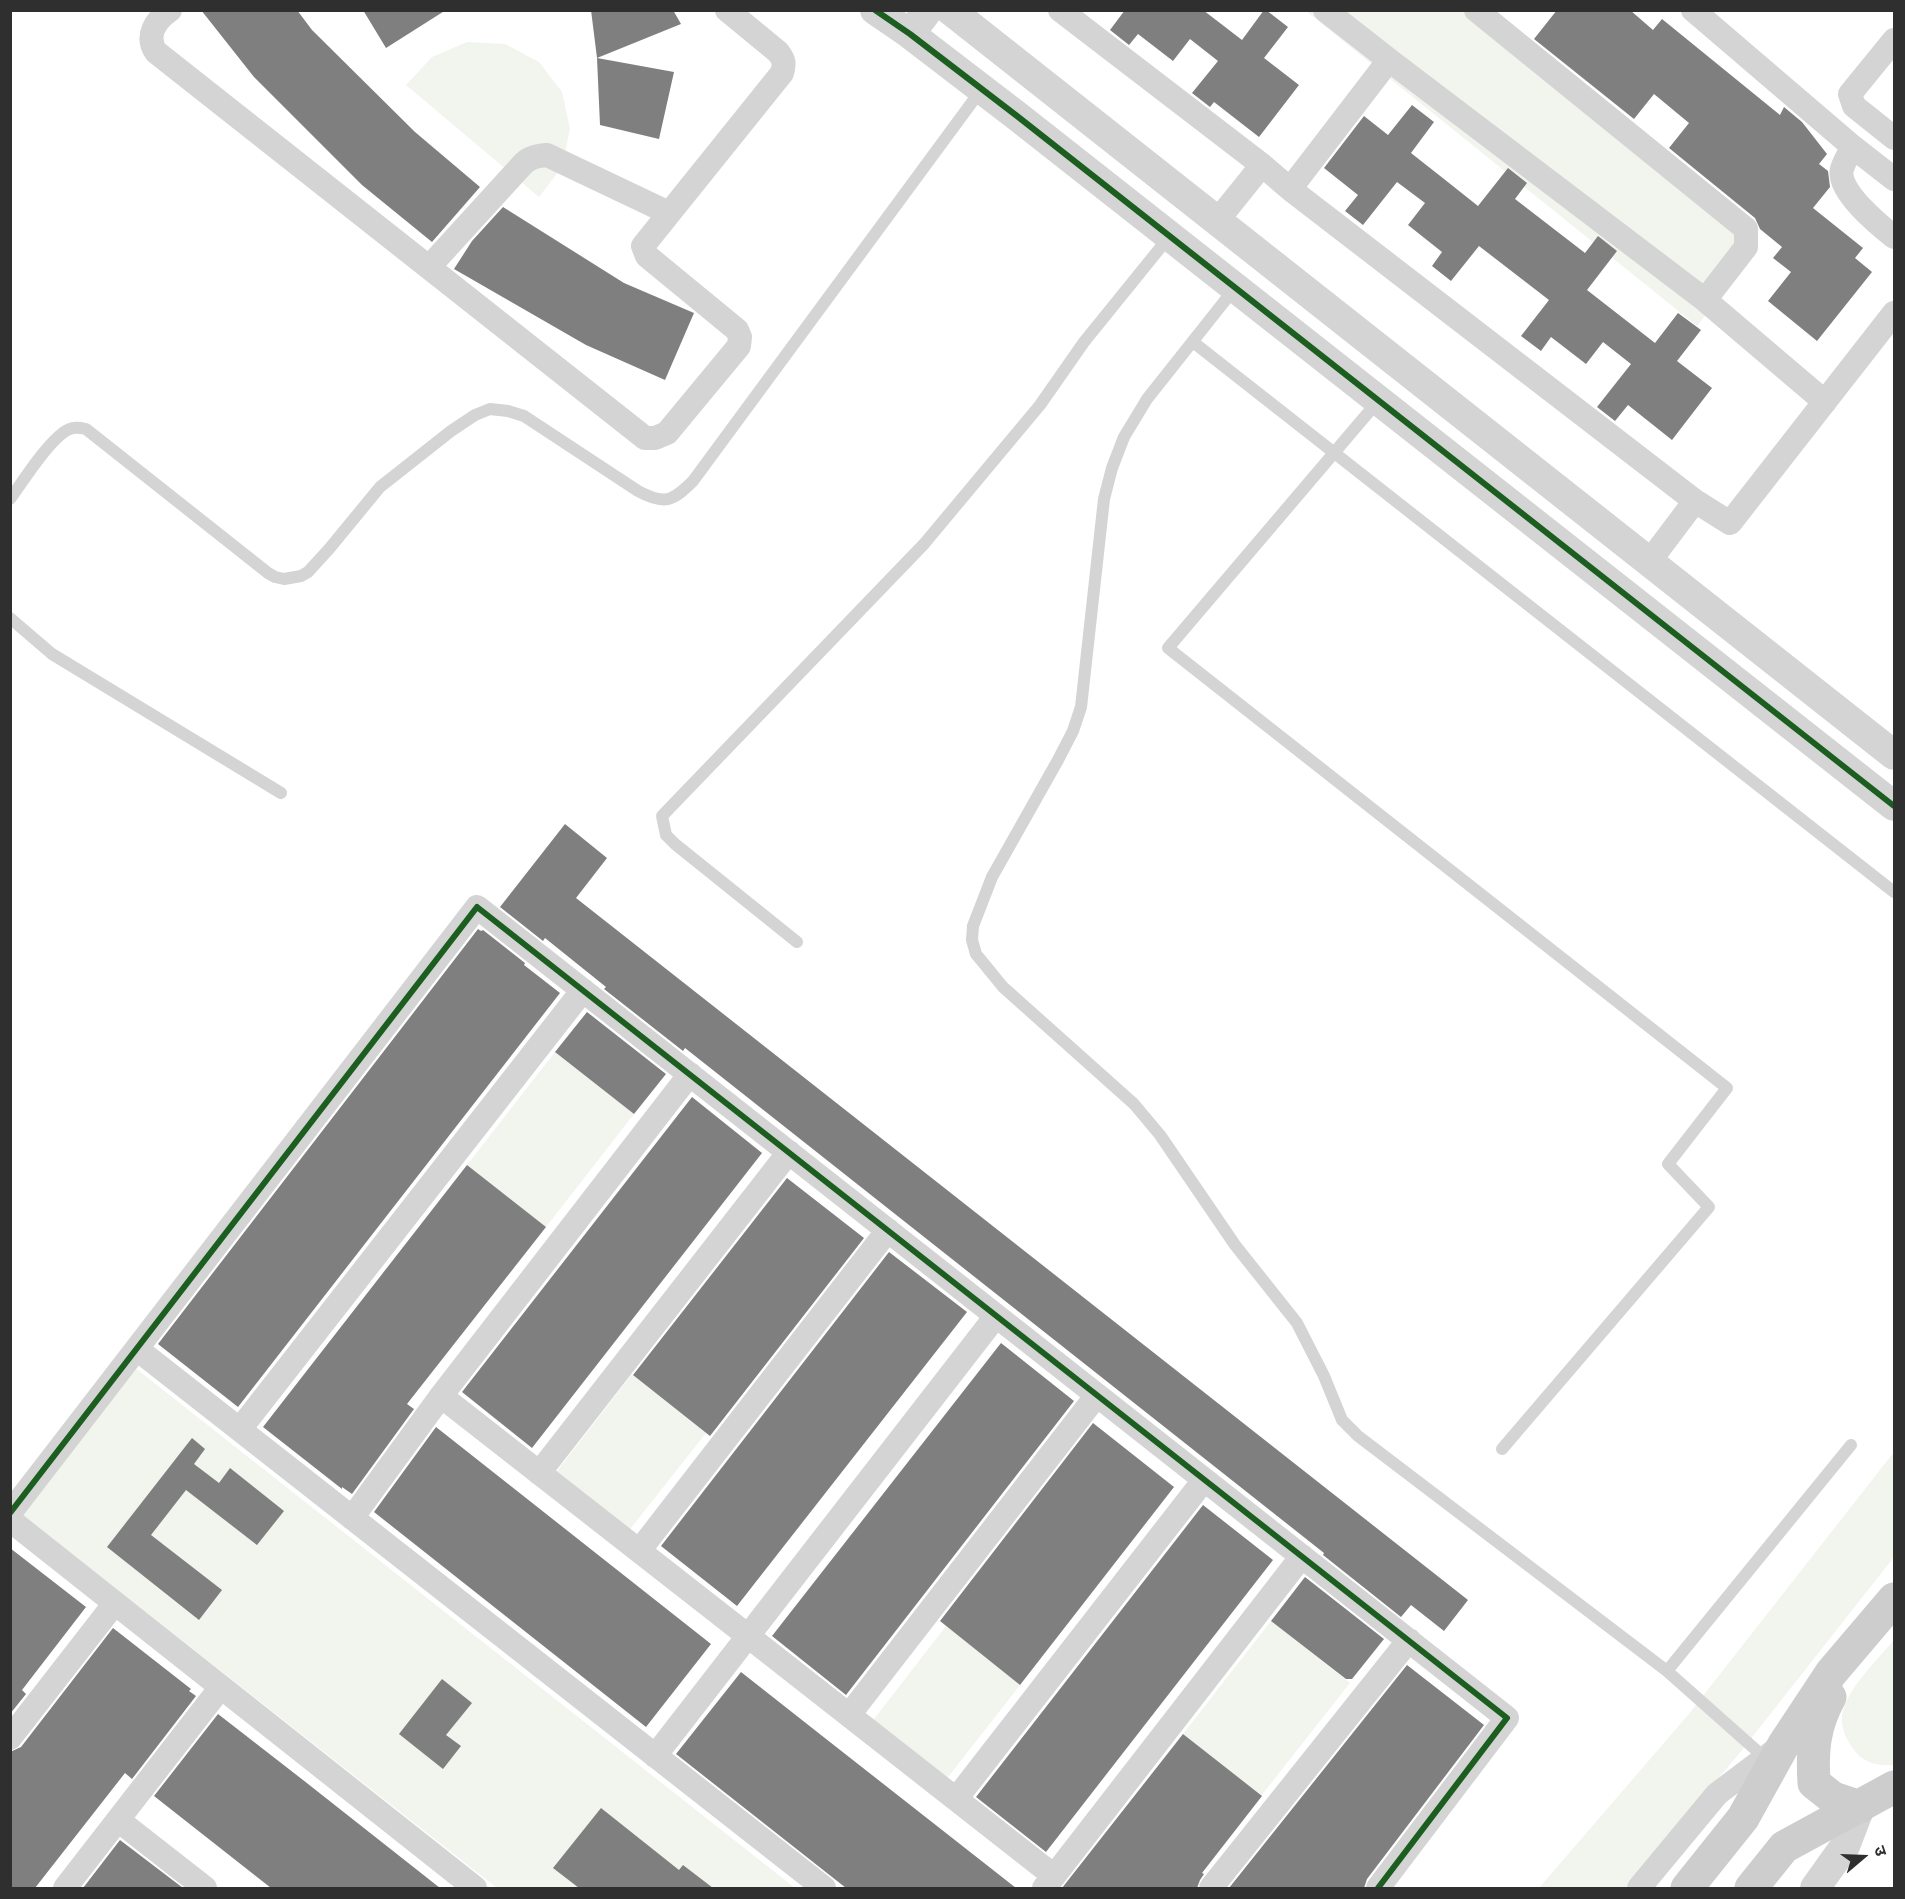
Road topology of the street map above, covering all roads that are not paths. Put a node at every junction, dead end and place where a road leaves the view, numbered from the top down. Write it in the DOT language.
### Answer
graph roads {
  1 [pos="170,10"];
  2 [pos="727,10"];
  3 [pos="874,10"];
  4 [pos="928,10"];
  5 [pos="950,10"];
  6 [pos="1060,10"];
  7 [pos="1325,10"];
  8 [pos="1693,10"];
  9 [pos="1489,15"];
  10 [pos="910,34"];
  11 [pos="1894,40"];
  12 [pos="1389,60"];
  13 [pos="982,89"];
  14 [pos="1894,138"];
  15 [pos="1853,147"];
  16 [pos="1262,165"];
  17 [pos="1894,179"];
  18 [pos="1290,189"];
  19 [pos="669,213"];
  20 [pos="1217,221"];
  21 [pos="1170,236"];
  22 [pos="1894,237"];
  23 [pos="429,267"];
  24 [pos="1235,288"];
  25 [pos="1705,300"];
  26 [pos="1894,313"];
  27 [pos="1193,342"];
  28 [pos="1379,400"];
  29 [pos="1825,402"];
  30 [pos="1333,452"];
  31 [pos="10,499"];
  32 [pos="1695,501"];
  33 [pos="1649,562"];
  34 [pos="10,618"];
  35 [pos="1894,755"];
  36 [pos="281,793"];
  37 [pos="1894,806"];
  38 [pos="1894,892"];
  39 [pos="797,942"];
  40 [pos="583,990"];
  41 [pos="690,1074"];
  42 [pos="789,1152"];
  43 [pos="888,1230"];
  44 [pos="996,1316"];
  45 [pos="137,1348"];
  46 [pos="1097,1395"];
  47 [pos="441,1396"];
  48 [pos="240,1430"];
  49 [pos="1851,1445"];
  50 [pos="1502,1449"];
  51 [pos="539,1473"];
  52 [pos="1204,1480"];
  53 [pos="10,1513"];
  54 [pos="352,1518"];
  55 [pos="10,1520"];
  56 [pos="639,1551"];
  57 [pos="1302,1557"];
  58 [pos="1894,1599"];
  59 [pos="115,1603"];
  60 [pos="748,1636"];
  61 [pos="1409,1641"];
  62 [pos="1857,1643"];
  63 [pos="1667,1671"];
  64 [pos="221,1687"];
  65 [pos="849,1715"];
  66 [pos="10,1738"];
  67 [pos="1774,1751"];
  68 [pos="655,1756"];
  69 [pos="1894,1787"];
  70 [pos="956,1799"];
  71 [pos="1860,1807"];
  72 [pos="118,1820"];
  73 [pos="1049,1882"];
  74 [pos="65,1888"];
  75 [pos="205,1888"];
  76 [pos="475,1888"];
  77 [pos="824,1888"];
  78 [pos="1211,1888"];
  79 [pos="1378,1888"];
  80 [pos="1639,1888"];
  81 [pos="1687,1888"];
  82 [pos="1751,1888"];
  83 [pos="1815,1888"];
  1 -- 23 [label="street"];
  2 -- 19 [label="street"];
  3 -- 10 [label="street"];
  4 -- 10 [label="street"];
  5 -- 20 [label="street"];
  6 -- 16 [label="street"];
  7 -- 12 [label="street"];
  8 -- 15 [label="street"];
  9 -- 25 [label="street"];
  10 -- 13 [label="street"];
  11 -- 14 [label="street"];
  12 -- 18 [label="street"];
  12 -- 25 [label="street"];
  13 -- 21 [label="street"];
  13 -- 31 [label="lane"];
  15 -- 17 [label="street"];
  15 -- 22 [label="street"];
  16 -- 18 [label="street"];
  16 -- 20 [label="street"];
  18 -- 32 [label="street"];
  19 -- 23 [label="street"];
  19 -- 23 [label="street"];
  20 -- 33 [label="street"];
  21 -- 24 [label="street"];
  21 -- 39 [label="lane"];
  24 -- 27 [label="lane"];
  24 -- 28 [label="street"];
  25 -- 29 [label="street"];
  26 -- 29 [label="street"];
  27 -- 30 [label="lane"];
  27 -- 63 [label="lane"];
  28 -- 30 [label="lane"];
  28 -- 37 [label="street"];
  29 -- 32 [label="street"];
  30 -- 38 [label="lane"];
  30 -- 50 [label="lane"];
  32 -- 33 [label="street"];
  33 -- 35 [label="street"];
  34 -- 36 [label="lane"];
  40 -- 41 [label="street"];
  40 -- 45 [label="street"];
  40 -- 48 [label="street"];
  41 -- 42 [label="street"];
  41 -- 47 [label="street"];
  42 -- 43 [label="street"];
  42 -- 51 [label="street"];
  43 -- 44 [label="street"];
  43 -- 56 [label="street"];
  44 -- 46 [label="street"];
  44 -- 60 [label="street"];
  45 -- 48 [label="street"];
  45 -- 53 [label="street"];
  46 -- 52 [label="street"];
  46 -- 65 [label="street"];
  47 -- 51 [label="street"];
  47 -- 54 [label="street"];
  48 -- 54 [label="street"];
  49 -- 63 [label="lane"];
  51 -- 56 [label="street"];
  52 -- 57 [label="street"];
  52 -- 70 [label="street"];
  54 -- 68 [label="street"];
  55 -- 59 [label="street"];
  56 -- 60 [label="street"];
  57 -- 61 [label="street"];
  57 -- 73 [label="street"];
  58 -- 62 [label="main road"];
  59 -- 64 [label="street"];
  59 -- 66 [label="street"];
  60 -- 65 [label="street"];
  60 -- 68 [label="street"];
  61 -- 78 [label="street"];
  61 -- 79 [label="street"];
  62 -- 67 [label="main road"];
  62 -- 71 [label="main road"];
  63 -- 67 [label="lane"];
  64 -- 72 [label="street"];
  64 -- 76 [label="street"];
  65 -- 70 [label="street"];
  67 -- 80 [label="street"];
  67 -- 81 [label="main road"];
  68 -- 77 [label="street"];
  69 -- 71 [label="main road"];
  70 -- 73 [label="street"];
  71 -- 82 [label="main road"];
  71 -- 83 [label="street"];
  72 -- 74 [label="street"];
  72 -- 75 [label="street"];
}
